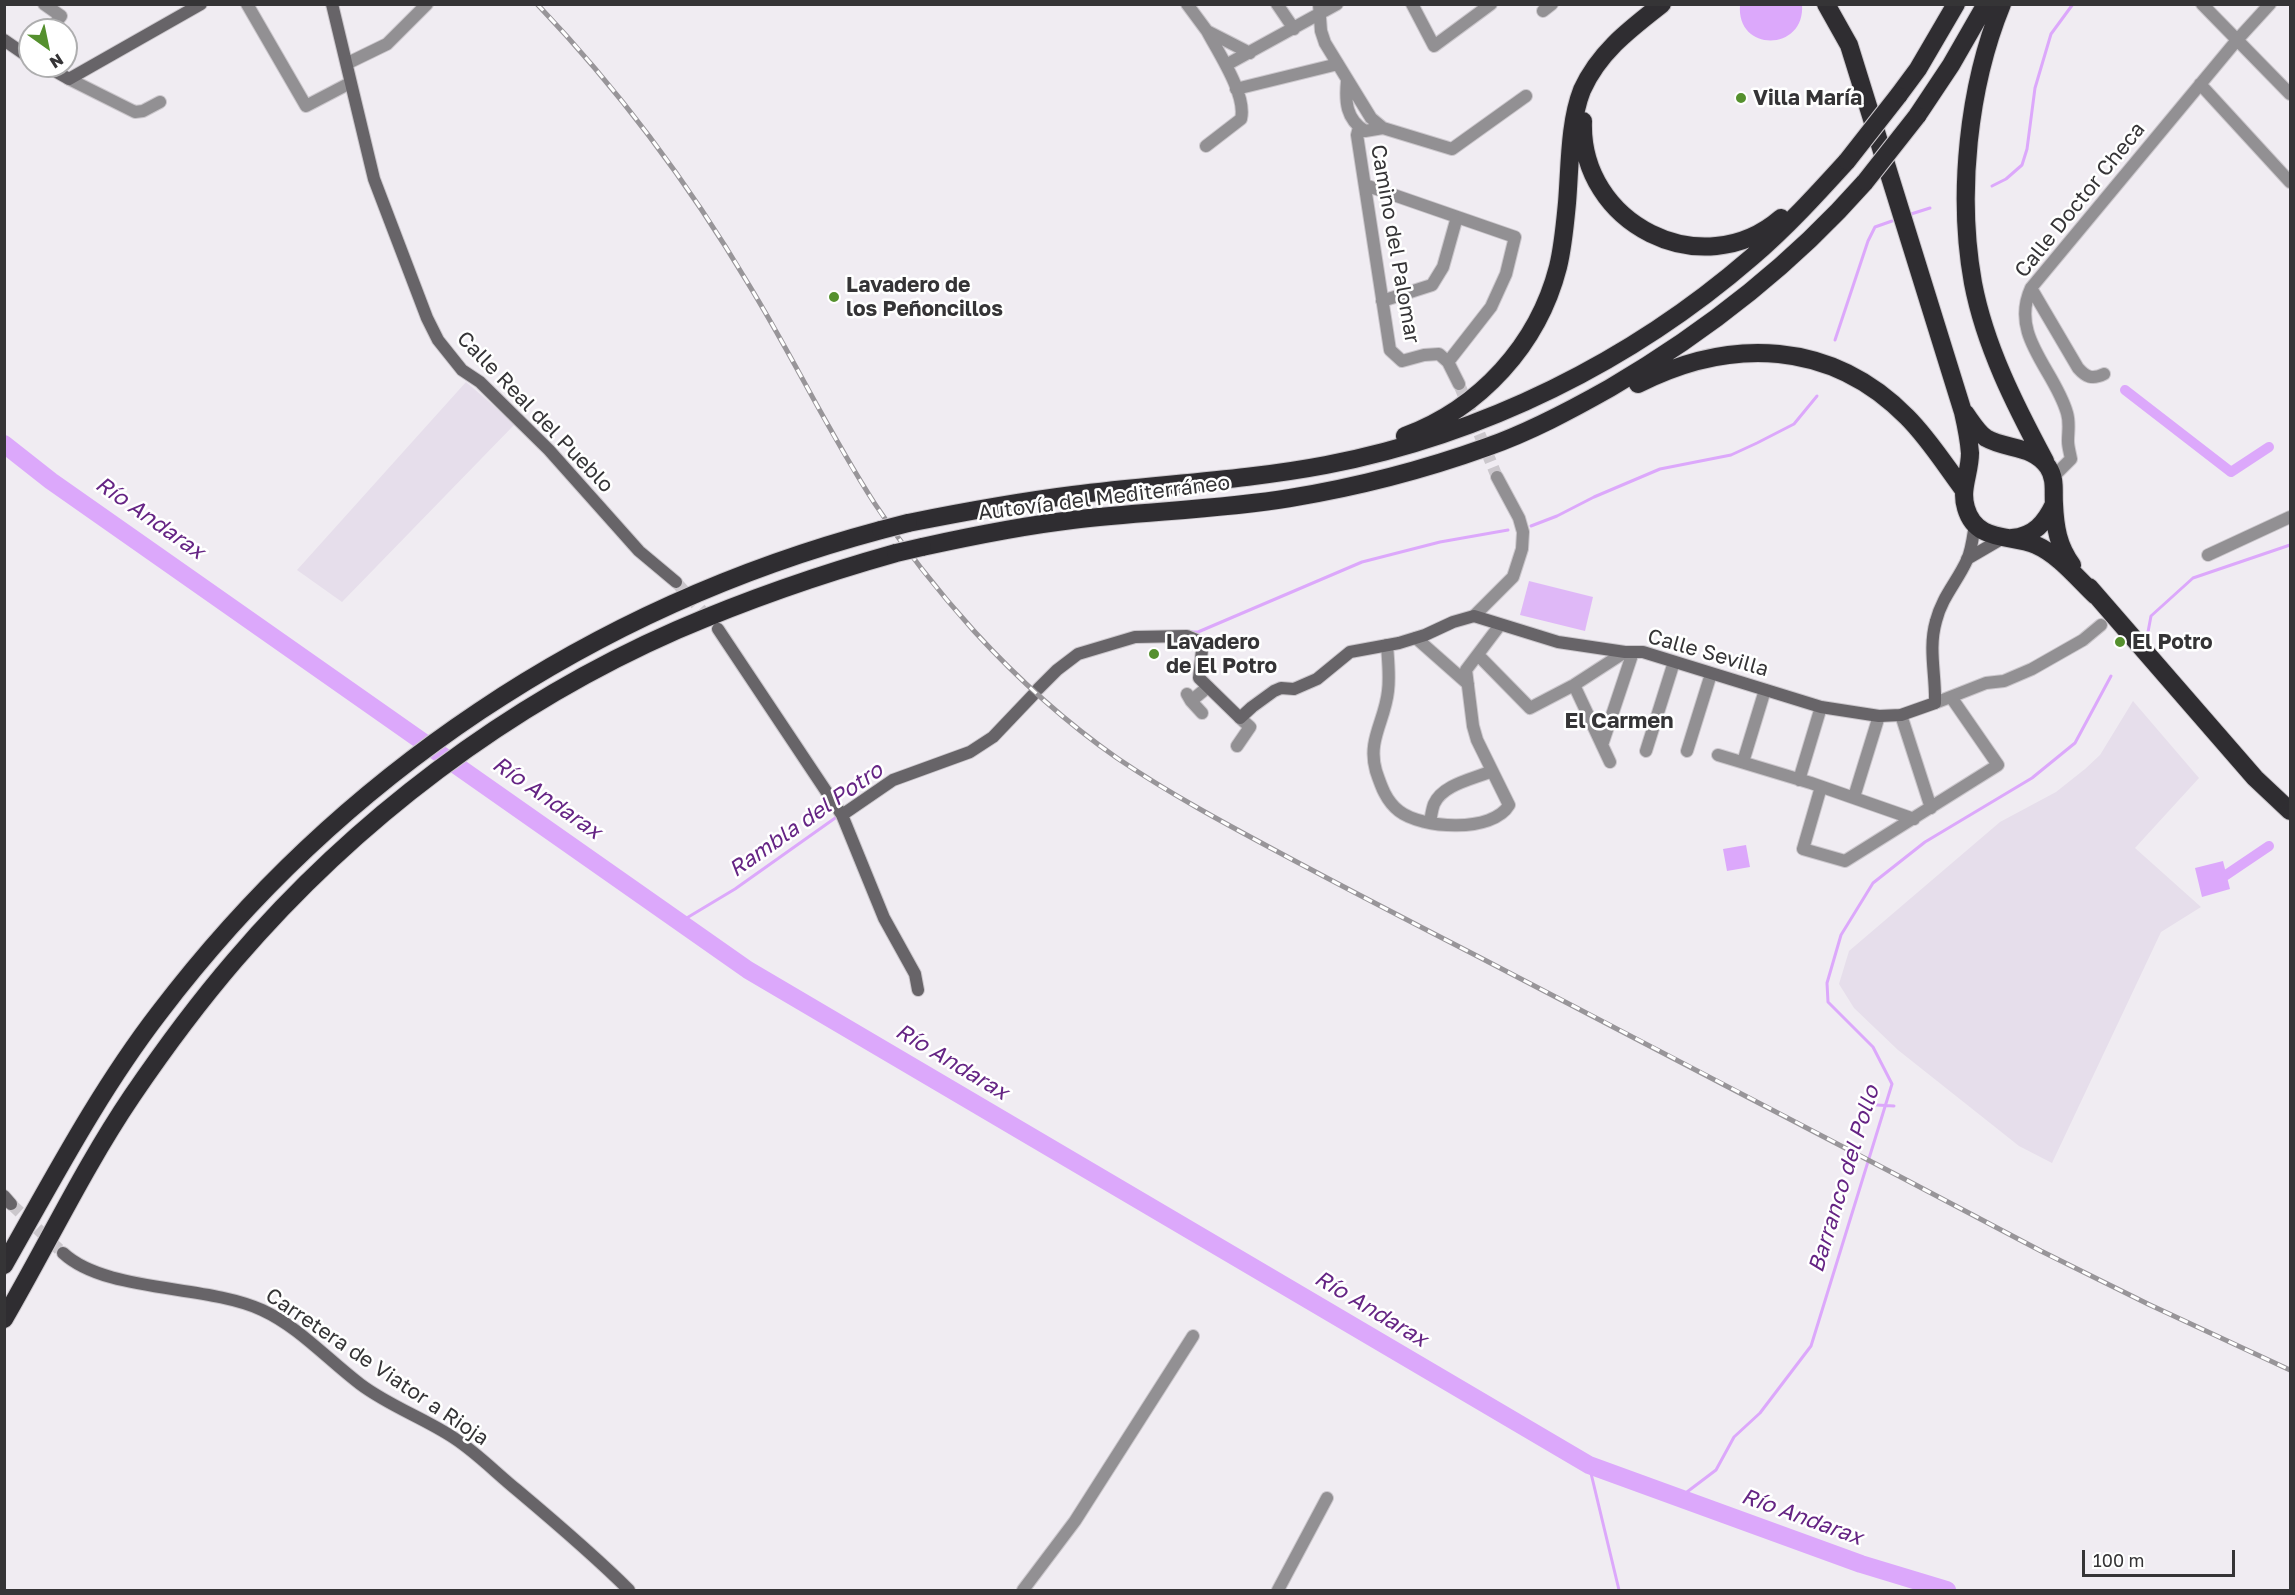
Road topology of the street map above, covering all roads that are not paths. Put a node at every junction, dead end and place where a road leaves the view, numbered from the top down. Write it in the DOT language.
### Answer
graph roads {
  1 [pos="44,4"];
  2 [pos="201,4"];
  3 [pos="247,4"];
  4 [pos="427,4"];
  5 [pos="1187,4"];
  6 [pos="1277,4"];
  7 [pos="1337,4"];
  8 [pos="1412,4"];
  9 [pos="1491,4"];
  10 [pos="1662,4"];
  11 [pos="1826,4"];
  12 [pos="1956,4"];
  13 [pos="1986,4"];
  14 [pos="2002,4"];
  15 [pos="2202,4"];
  16 [pos="2270,4"];
  17 [pos="334,6"];
  18 [pos="1319,9"];
  19 [pos="59,18"];
  20 [pos="1294,29"];
  21 [pos="1207,31"];
  22 [pos="4,40"];
  23 [pos="2237,40"];
  24 [pos="18,50"];
  25 [pos="1250,53"];
  26 [pos="348,63"];
  27 [pos="1338,64"];
  28 [pos="1226,65"];
  29 [pos="78,73"];
  30 [pos="1592,73"];
  31 [pos="69,78"];
  32 [pos="1347,81"];
  33 [pos="350,83"];
  34 [pos="2200,84"];
  35 [pos="1236,89"];
  36 [pos="2290,94"];
  37 [pos="1526,96"];
  38 [pos="160,102"];
  39 [pos="1359,127"];
  40 [pos="1383,128"];
  41 [pos="1206,146"];
  42 [pos="2290,182"];
  43 [pos="1365,185"];
  44 [pos="1824,187"];
  45 [pos="1457,217"];
  46 [pos="2031,288"];
  47 [pos="1382,301"];
  48 [pos="1448,362"];
  49 [pos="2104,374"];
  50 [pos="1459,384"];
  51 [pos="1578,406"];
  52 [pos="1964,412"];
  53 [pos="2005,445"];
  54 [pos="1364,458"];
  55 [pos="2050,473"];
  56 [pos="1497,477"];
  57 [pos="1965,481"];
  58 [pos="2054,504"];
  59 [pos="2290,517"];
  60 [pos="1975,524"];
  61 [pos="2003,538"];
  62 [pos="2208,555"];
  63 [pos="1967,559"];
  64 [pos="676,582"];
  65 [pos="2096,596"];
  66 [pos="1474,616"];
  67 [pos="1500,625"];
  68 [pos="2101,625"];
  69 [pos="718,629"];
  70 [pos="1416,638"];
  71 [pos="1387,645"];
  72 [pos="1629,652"];
  73 [pos="1478,655"];
  74 [pos="1674,662"];
  75 [pos="1711,674"];
  76 [pos="1468,684"];
  77 [pos="1574,685"];
  78 [pos="1208,687"];
  79 [pos="1765,690"];
  80 [pos="1952,697"];
  81 [pos="1935,703"];
  82 [pos="1821,707"];
  83 [pos="1202,713"];
  84 [pos="1879,716"];
  85 [pos="1901,716"];
  86 [pos="1240,718"];
  87 [pos="1602,745"];
  88 [pos="1237,746"];
  89 [pos="1646,751"];
  90 [pos="1687,752"];
  91 [pos="1718,755"];
  92 [pos="1610,762"];
  93 [pos="1743,762"];
  94 [pos="1492,771"];
  95 [pos="1799,780"];
  96 [pos="1821,786"];
  97 [pos="1854,798"];
  98 [pos="1931,808"];
  99 [pos="2290,811"];
  100 [pos="842,815"];
  101 [pos="1914,819"];
  102 [pos="1430,822"];
  103 [pos="918,990"];
  104 [pos="63,1253"];
  105 [pos="4,1265"];
  106 [pos="4,1319"];
  107 [pos="1193,1336"];
  108 [pos="1327,1498"];
  109 [pos="629,1590"];
  110 [pos="1023,1590"];
  111 [pos="1278,1590"];
  1 -- 19 [label="street"];
  2 -- 29 [label="street"];
  3 -- 33 [label="street"];
  4 -- 26 [label="street"];
  5 -- 21 [label="street"];
  6 -- 20 [label="street"];
  7 -- 18 [label="street"];
  8 -- 9 [label="street"];
  10 -- 30 [label="highway"];
  11 -- 52 [label="highway"];
  12 -- 44 [label="highway, Autovía del Mediterráneo, bridge"];
  13 -- 51 [label="highway, Autovía del Mediterráneo, bridge"];
  14 -- 55 [label="highway"];
  15 -- 23 [label="street"];
  16 -- 23 [label="street, Calle Doctor Checa"];
  17 -- 26 [label="street, Calle Real del Pueblo"];
  18 -- 20 [label="street"];
  18 -- 27 [label="street"];
  20 -- 25 [label="street"];
  21 -- 25 [label="street"];
  21 -- 28 [label="street"];
  22 -- 24 [label="street"];
  23 -- 34 [label="street, Calle Doctor Checa"];
  23 -- 36 [label="street"];
  25 -- 28 [label="street"];
  26 -- 33 [label="street, Calle Real del Pueblo"];
  27 -- 32 [label="street"];
  27 -- 35 [label="street"];
  28 -- 35 [label="street"];
  30 -- 44 [label="highway"];
  30 -- 54 [label="highway"];
  31 -- 38 [label="street"];
  32 -- 39 [label="street, Camino del Palomar"];
  32 -- 40 [label="street"];
  33 -- 64 [label="street, Calle Real del Pueblo"];
  34 -- 42 [label="street"];
  34 -- 46 [label="street, Calle Doctor Checa"];
  35 -- 41 [label="street"];
  37 -- 40 [label="street, Camino del Palomar"];
  39 -- 40 [label="street, Camino del Palomar"];
  39 -- 43 [label="street, Camino del Palomar"];
  43 -- 45 [label="street"];
  43 -- 47 [label="street, Camino del Palomar"];
  44 -- 54 [label="highway, Autovía del Mediterráneo"];
  45 -- 47 [label="street"];
  45 -- 48 [label="street"];
  46 -- 49 [label="street"];
  46 -- 55 [label="street, Calle Doctor Checa"];
  47 -- 48 [label="street, Camino del Palomar"];
  48 -- 50 [label="street, Camino del Palomar"];
  51 -- 57 [label="highway"];
  51 -- 106 [label="highway, Autovía del Mediterráneo, bridge"];
  52 -- 53 [label="highway"];
  52 -- 57 [label="highway"];
  53 -- 55 [label="highway"];
  53 -- 57 [label="highway"];
  54 -- 105 [label="highway, Autovía del Mediterráneo, bridge"];
  55 -- 58 [label="highway"];
  56 -- 66 [label="street"];
  57 -- 60 [label="highway"];
  58 -- 61 [label="highway"];
  58 -- 65 [label="highway"];
  59 -- 62 [label="street"];
  60 -- 61 [label="highway"];
  60 -- 63 [label="street"];
  61 -- 63 [label="street"];
  61 -- 65 [label="highway"];
  63 -- 81 [label="street"];
  65 -- 99 [label="highway"];
  66 -- 67 [label="street, Calle Sevilla"];
  66 -- 70 [label="street"];
  67 -- 72 [label="street, Calle Sevilla"];
  67 -- 73 [label="street"];
  68 -- 80 [label="street, Calle Sevilla"];
  69 -- 100 [label="street"];
  70 -- 71 [label="street"];
  70 -- 76 [label="street"];
  71 -- 86 [label="street"];
  71 -- 102 [label="street"];
  72 -- 74 [label="street, Calle Sevilla"];
  72 -- 77 [label="street"];
  72 -- 87 [label="street"];
  73 -- 76 [label="street"];
  73 -- 77 [label="street"];
  74 -- 75 [label="street, Calle Sevilla"];
  74 -- 89 [label="street"];
  75 -- 79 [label="street, Calle Sevilla"];
  75 -- 90 [label="street"];
  76 -- 94 [label="street"];
  77 -- 87 [label="street"];
  78 -- 83 [label="street"];
  78 -- 86 [label="street"];
  78 -- 100 [label="street"];
  79 -- 82 [label="street, Calle Sevilla"];
  79 -- 93 [label="street"];
  80 -- 81 [label="street, Calle Sevilla"];
  80 -- 98 [label="street"];
  81 -- 85 [label="street, Calle Sevilla"];
  82 -- 84 [label="street, Calle Sevilla"];
  82 -- 95 [label="street"];
  84 -- 85 [label="street, Calle Sevilla"];
  84 -- 97 [label="street"];
  85 -- 98 [label="street"];
  86 -- 88 [label="street"];
  87 -- 92 [label="street"];
  91 -- 93 [label="street"];
  93 -- 95 [label="street"];
  94 -- 102 [label="street"];
  94 -- 102 [label="street"];
  95 -- 96 [label="street"];
  96 -- 97 [label="street"];
  96 -- 101 [label="street"];
  97 -- 101 [label="street"];
  98 -- 101 [label="street"];
  100 -- 103 [label="street"];
  104 -- 109 [label="street, Carretera de Viator a Rioja"];
  107 -- 110 [label="street"];
  108 -- 111 [label="street"];
}
